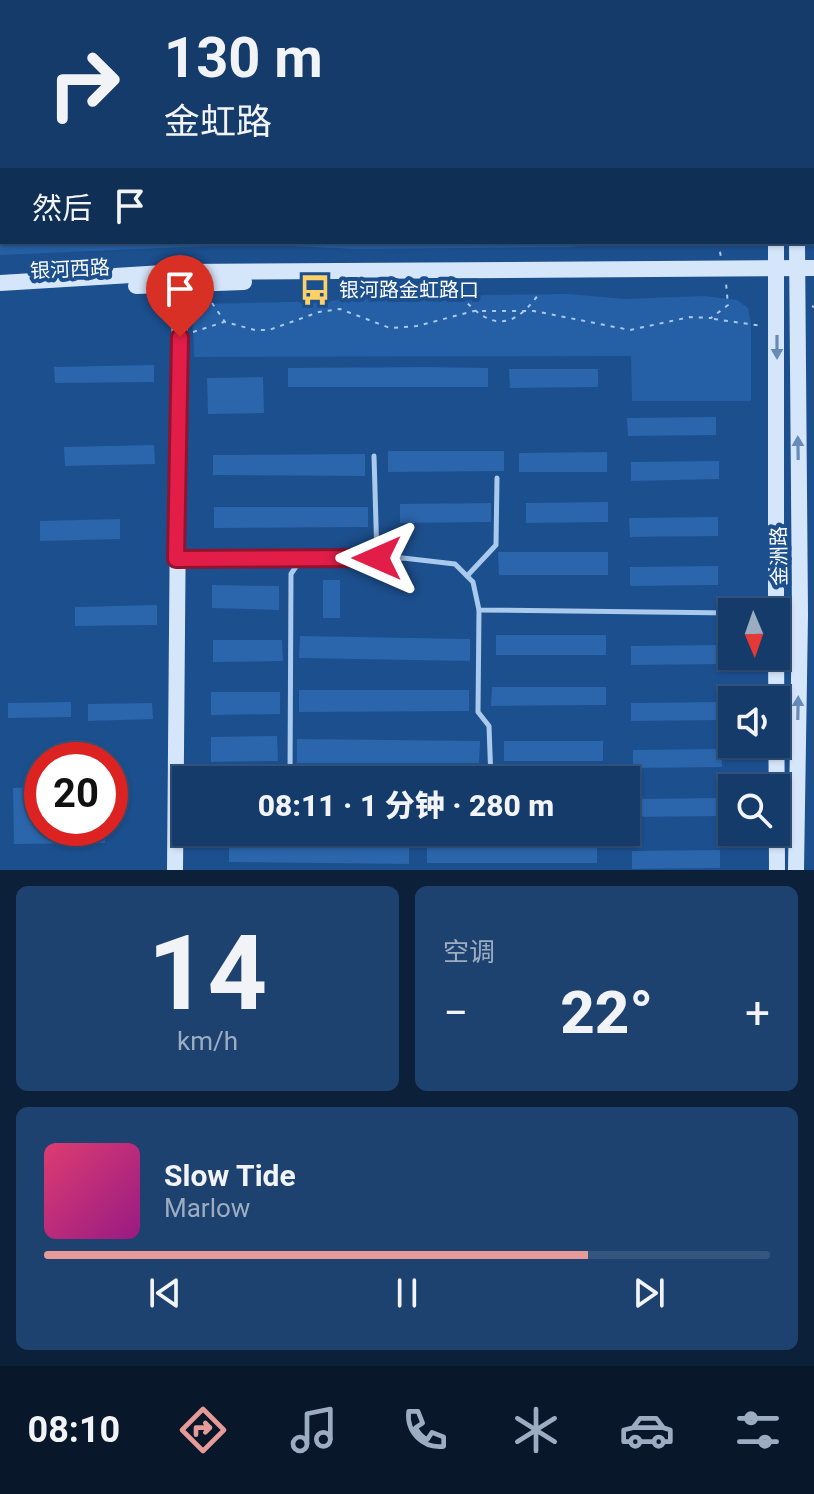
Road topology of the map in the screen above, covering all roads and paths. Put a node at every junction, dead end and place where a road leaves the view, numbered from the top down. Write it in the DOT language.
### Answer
graph roads {
  1 [pos="718,244"];
  2 [pos="776,244"];
  3 [pos="797,244"];
  4 [pos="721,256"];
  5 [pos="814,268"];
  6 [pos="724,271"];
  7 [pos="796,272"];
  8 [pos="777,273"];
  9 [pos="814,276"];
  10 [pos="180,278"];
  11 [pos="0,283"];
  12 [pos="0,292"];
  13 [pos="538,295"];
  14 [pos="461,296"];
  15 [pos="212,303"];
  16 [pos="527,310"];
  17 [pos="474,311"];
  18 [pos="225,322"];
  19 [pos="193,332"];
  20 [pos="374,456"];
  21 [pos="497,478"];
  22 [pos="301,558"];
  23 [pos="377,558"];
  24 [pos="176,559"];
  25 [pos="467,576"];
  26 [pos="776,598"];
  27 [pos="479,610"];
  28 [pos="718,613"];
  29 [pos="790,614"];
  30 [pos="800,615"];
  31 [pos="776,670"];
  32 [pos="290,766"];
  33 [pos="490,766"];
  34 [pos="175,870"];
  35 [pos="777,870"];
  36 [pos="796,870"];
  1 -- 4 [label="path"];
  2 -- 8 [label="main road, 金洲路"];
  3 -- 7 [label="main road, 金洲路"];
  5 -- 7 [label="main road, 银河西路"];
  6 -- 16 [label="path"];
  7 -- 8 [label="main road, 银河西路"];
  7 -- 9 [label="main road, 银河西路"];
  30 -- 7 [label="main road, 金洲路, one-way"];
  8 -- 10 [label="main road, 银河西路"];
  8 -- 26 [label="main road, 金洲路, one-way"];
  10 -- 11 [label="main road, 银河西路"];
  10 -- 12 [label="main road, 银河西路"];
  10 -- 24 [label="main road"];
  13 -- 16 [label="path"];
  14 -- 17 [label="path"];
  15 -- 18 [label="path"];
  16 -- 17 [label="path"];
  16 -- 17 [label="path"];
  17 -- 18 [label="path"];
  18 -- 19 [label="path"];
  20 -- 23 [label="lane"];
  21 -- 25 [label="lane"];
  22 -- 23 [label="lane"];
  22 -- 24 [label="lane"];
  22 -- 32 [label="lane"];
  23 -- 25 [label="lane"];
  24 -- 34 [label="main road"];
  25 -- 27 [label="lane"];
  27 -- 28 [label="lane"];
  27 -- 33 [label="lane"];
  29 -- 30 [label="lane"];
  36 -- 30 [label="main road, 金洲路, one-way"];
  31 -- 35 [label="main road"];
}
